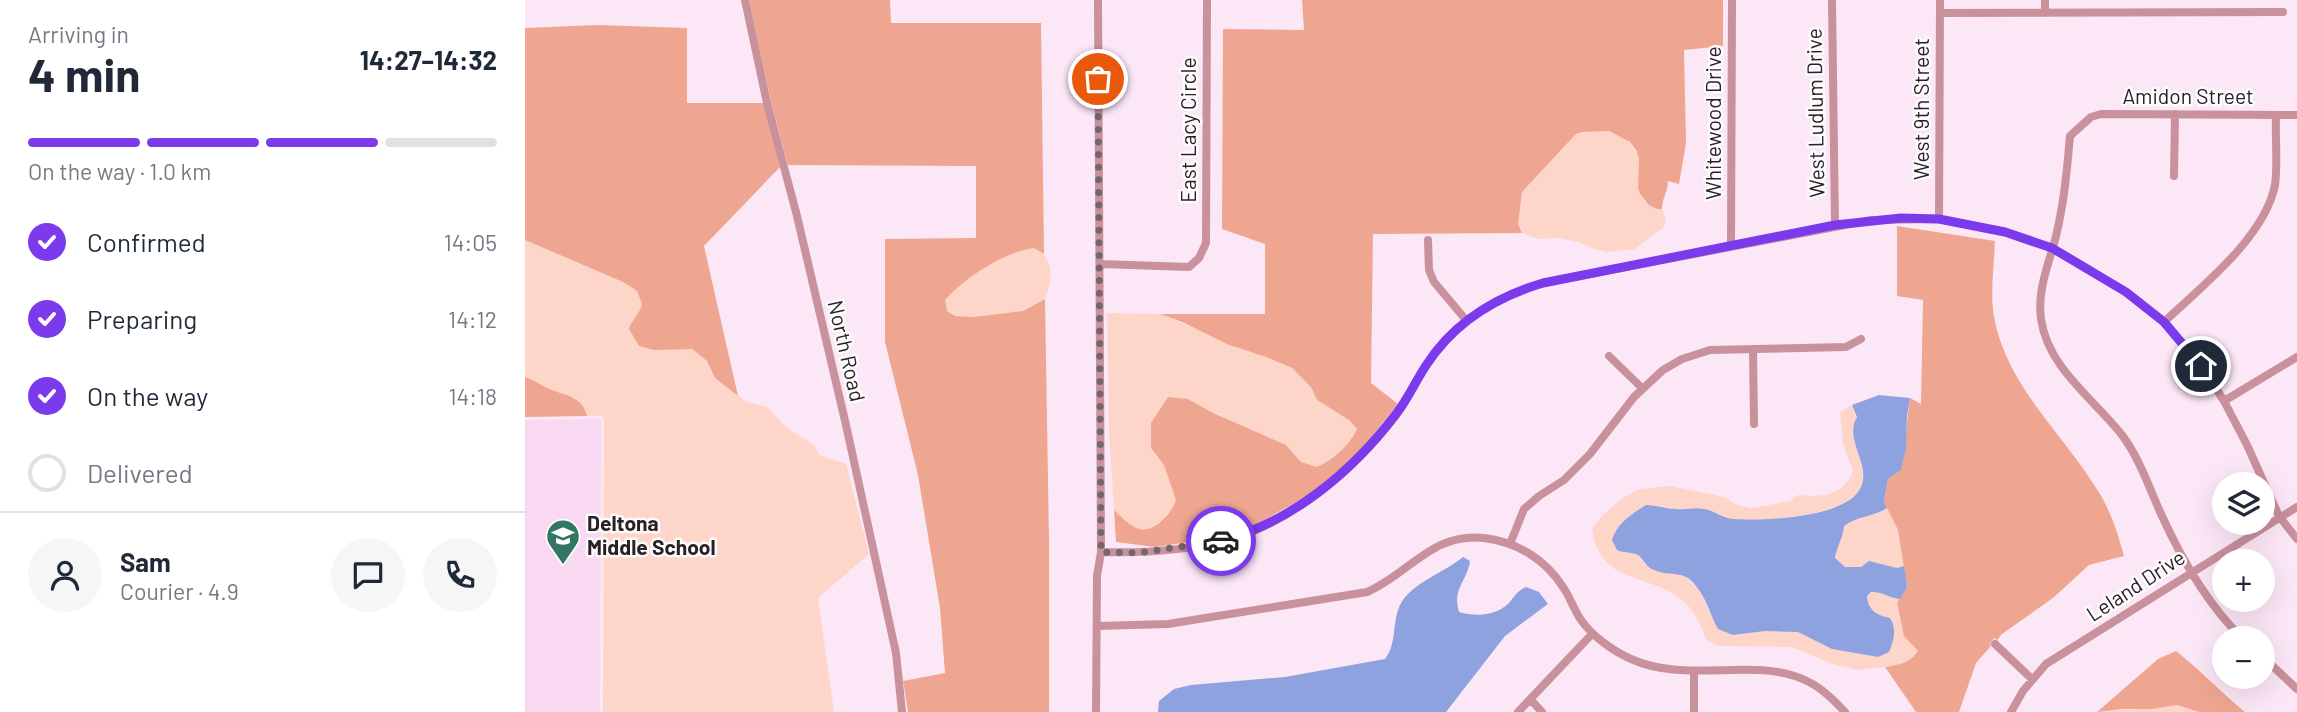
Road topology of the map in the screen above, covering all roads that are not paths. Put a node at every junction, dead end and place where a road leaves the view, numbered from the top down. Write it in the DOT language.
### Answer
graph roads {
  1 [pos="745,0"];
  2 [pos="1098,0"];
  3 [pos="1207,0"];
  4 [pos="1732,0"];
  5 [pos="1832,0"];
  6 [pos="1940,0"];
  7 [pos="2045,0"];
  8 [pos="2147,0"];
  9 [pos="2254,0"];
  10 [pos="2147,12"];
  11 [pos="2255,12"];
  12 [pos="2283,12"];
  13 [pos="1940,13"];
  14 [pos="2045,13"];
  15 [pos="2175,114"];
  16 [pos="2276,115"];
  17 [pos="2297,115"];
  18 [pos="2174,176"];
  19 [pos="1939,219"];
  20 [pos="1835,225"];
  21 [pos="1428,240"];
  22 [pos="1731,245"];
  23 [pos="2052,248"];
  24 [pos="1100,264"];
  25 [pos="1466,320"];
  26 [pos="2164,322"];
  27 [pos="1861,339"];
  28 [pos="1753,349"];
  29 [pos="1609,356"];
  30 [pos="2297,357"];
  31 [pos="1642,388"];
  32 [pos="2224,401"];
  33 [pos="1754,424"];
  34 [pos="2297,507"];
  35 [pos="2279,516"];
  36 [pos="2297,540"];
  37 [pos="1510,544"];
  38 [pos="1101,552"];
  39 [pos="2190,572"];
  40 [pos="1098,626"];
  41 [pos="2230,626"];
  42 [pos="1592,634"];
  43 [pos="1995,644"];
  44 [pos="2275,668"];
  45 [pos="1694,672"];
  46 [pos="2032,679"];
  47 [pos="2297,688"];
  48 [pos="1531,700"];
  49 [pos="902,712"];
  50 [pos="1096,712"];
  51 [pos="1518,712"];
  52 [pos="1542,712"];
  53 [pos="1694,712"];
  54 [pos="1846,712"];
  55 [pos="2011,712"];
  1 -- 49 [label="street, North Road"];
  2 -- 24 [label="street"];
  3 -- 24 [label="street, East Lacy Circle"];
  4 -- 22 [label="street, Whitewood Drive"];
  5 -- 20 [label="street, West Ludlum Drive"];
  6 -- 13 [label="street, West 9th Street"];
  7 -- 14 [label="street"];
  8 -- 10 [label="street"];
  9 -- 11 [label="street"];
  10 -- 11 [label="street"];
  10 -- 14 [label="street"];
  11 -- 12 [label="street"];
  13 -- 14 [label="street"];
  13 -- 19 [label="street, West 9th Street"];
  15 -- 16 [label="street, Amidon Street"];
  15 -- 18 [label="street"];
  15 -- 23 [label="street, Amidon Street"];
  16 -- 17 [label="street, Amidon Street"];
  16 -- 26 [label="street"];
  19 -- 20 [label="street"];
  19 -- 23 [label="street"];
  20 -- 22 [label="street"];
  21 -- 25 [label="street"];
  22 -- 25 [label="street"];
  23 -- 26 [label="street"];
  23 -- 39 [label="street"];
  24 -- 38 [label="street"];
  25 -- 38 [label="street"];
  26 -- 32 [label="street"];
  27 -- 28 [label="street"];
  28 -- 31 [label="street"];
  28 -- 33 [label="street"];
  29 -- 31 [label="street"];
  30 -- 32 [label="street"];
  31 -- 37 [label="street"];
  32 -- 35 [label="street"];
  34 -- 35 [label="street, Leland Drive"];
  35 -- 36 [label="street"];
  35 -- 39 [label="street, Leland Drive"];
  37 -- 40 [label="street"];
  37 -- 42 [label="street"];
  38 -- 40 [label="street"];
  39 -- 41 [label="street"];
  39 -- 46 [label="street, Leland Drive"];
  40 -- 50 [label="street"];
  42 -- 45 [label="street"];
  42 -- 48 [label="street"];
  43 -- 46 [label="street"];
  44 -- 47 [label="street"];
  45 -- 53 [label="street"];
  45 -- 54 [label="street"];
  46 -- 55 [label="street, Leland Drive"];
  48 -- 51 [label="street"];
  48 -- 52 [label="street"];
}
